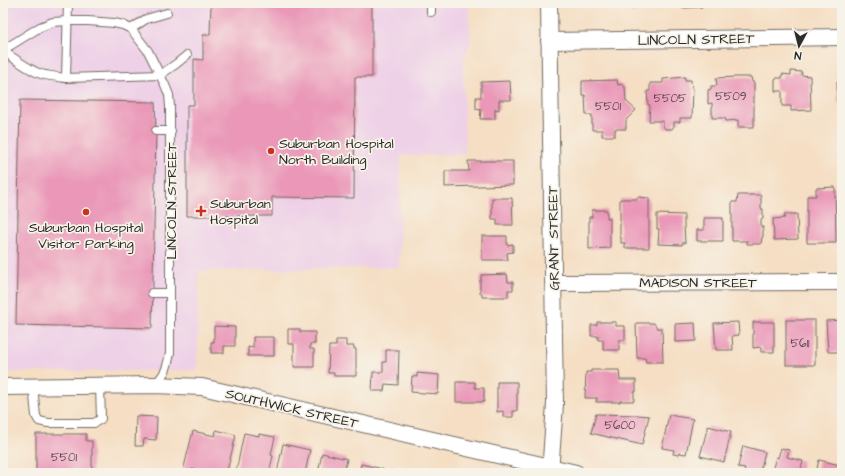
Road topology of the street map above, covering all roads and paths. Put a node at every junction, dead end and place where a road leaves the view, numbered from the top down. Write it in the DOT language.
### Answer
graph roads {
  1 [pos="68,3"];
  2 [pos="431,3"];
  3 [pos="549,3"];
  4 [pos="431,12"];
  5 [pos="167,13"];
  6 [pos="68,21"];
  7 [pos="131,29"];
  8 [pos="842,38"];
  9 [pos="549,41"];
  10 [pos="3,50"];
  11 [pos="188,55"];
  12 [pos="160,75"];
  13 [pos="66,78"];
  14 [pos="171,131"];
  15 [pos="156,132"];
  16 [pos="842,282"];
  17 [pos="554,283"];
  18 [pos="152,292"];
  19 [pos="170,293"];
  20 [pos="155,385"];
  21 [pos="3,386"];
  22 [pos="33,386"];
  23 [pos="100,386"];
  24 [pos="551,470"];
  25 [pos="576,473"];
  1 -- 6 [label="lane"];
  2 -- 4 [label="lane"];
  3 -- 9 [label="street, GRANT STREET"];
  5 -- 7 [label="lane"];
  6 -- 7 [label="lane"];
  6 -- 10 [label="lane"];
  6 -- 13 [label="lane"];
  7 -- 12 [label="lane, LINCOLN STREET"];
  8 -- 9 [label="street, LINCOLN STREET"];
  9 -- 17 [label="street, GRANT STREET"];
  10 -- 13 [label="lane"];
  11 -- 12 [label="lane"];
  12 -- 13 [label="lane"];
  12 -- 14 [label="lane, LINCOLN STREET"];
  14 -- 15 [label="lane"];
  14 -- 19 [label="lane, LINCOLN STREET"];
  16 -- 17 [label="street, MADISON STREET"];
  17 -- 24 [label="street, GRANT STREET"];
  18 -- 19 [label="lane"];
  19 -- 20 [label="lane, LINCOLN STREET"];
  20 -- 23 [label="street, SOUTHWICK STREET"];
  20 -- 24 [label="street, SOUTHWICK STREET"];
  21 -- 22 [label="street, SOUTHWICK STREET"];
  22 -- 23 [label="street, SOUTHWICK STREET"];
  22 -- 23 [label="lane"];
  24 -- 25 [label="street, SOUTHWICK STREET"];
}
